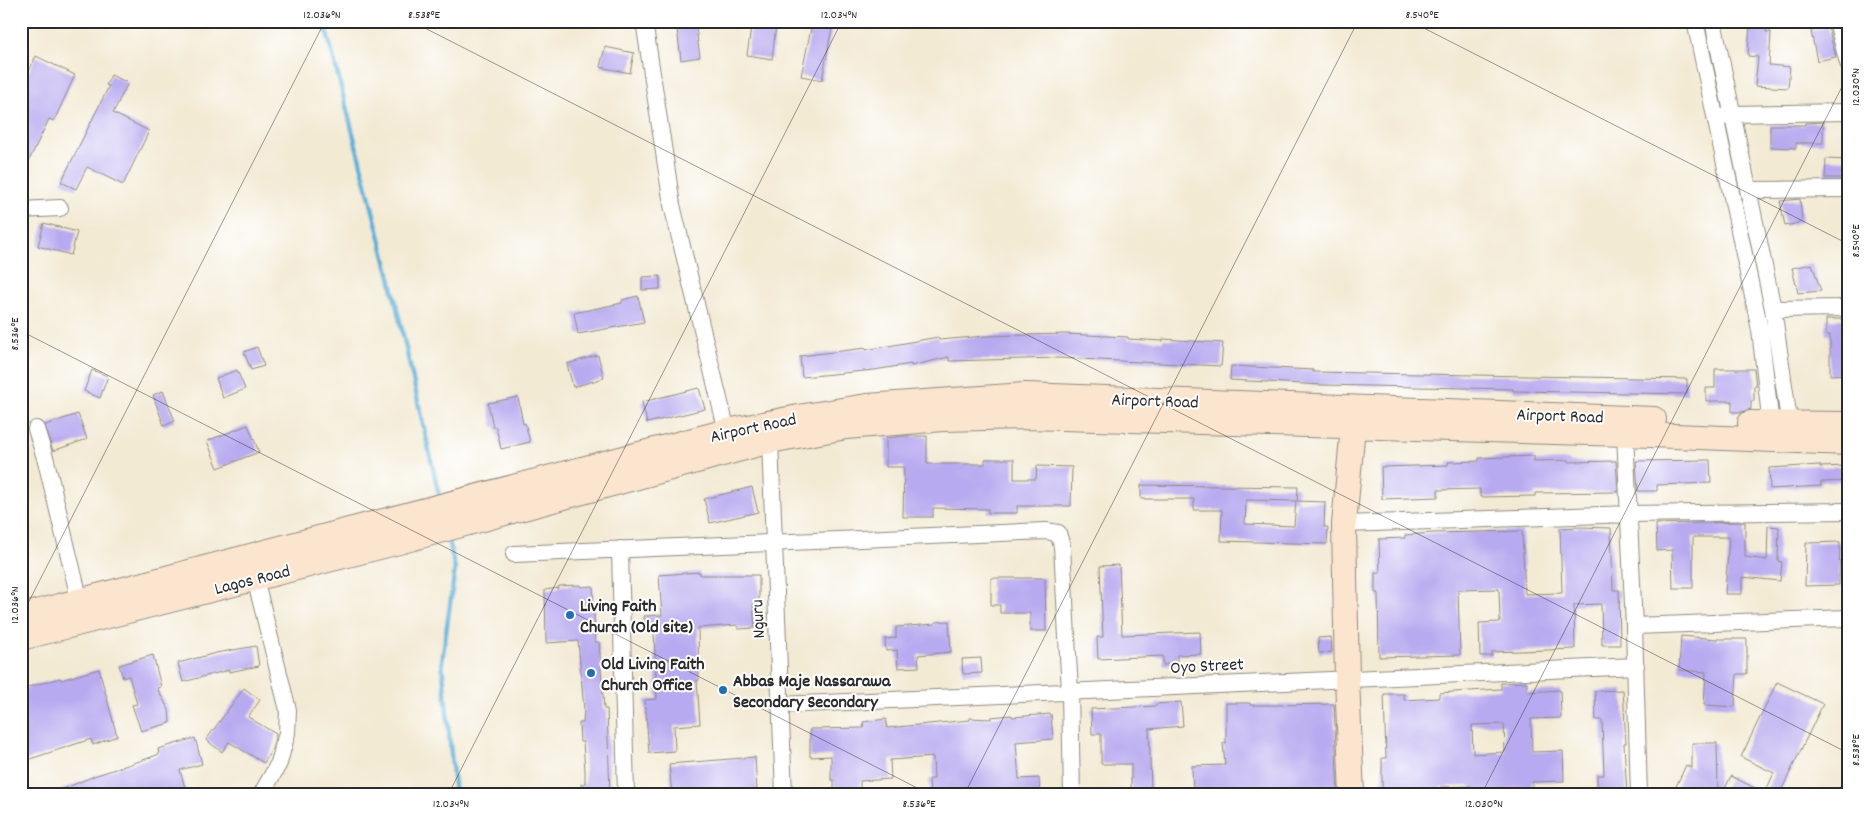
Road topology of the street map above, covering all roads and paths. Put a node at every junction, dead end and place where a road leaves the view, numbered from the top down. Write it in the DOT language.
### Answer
graph roads {
  1 [pos="644,21"];
  2 [pos="1695,21"];
  3 [pos="1713,21"];
  4 [pos="1837,21"];
  5 [pos="1848,63"];
  6 [pos="1848,112"];
  7 [pos="1733,114"];
  8 [pos="1716,119"];
  9 [pos="1848,189"];
  10 [pos="1749,190"];
  11 [pos="60,208"];
  12 [pos="21,210"];
  13 [pos="1848,308"];
  14 [pos="1773,309"];
  15 [pos="1848,424"];
  16 [pos="1353,426"];
  17 [pos="36,429"];
  18 [pos="1782,432"];
  19 [pos="1625,434"];
  20 [pos="730,441"];
  21 [pos="770,441"];
  22 [pos="1848,443"];
  23 [pos="479,508"];
  24 [pos="1848,511"];
  25 [pos="1630,514"];
  26 [pos="1344,524"];
  27 [pos="774,543"];
  28 [pos="620,549"];
  29 [pos="514,554"];
  30 [pos="255,578"];
  31 [pos="82,611"];
  32 [pos="21,616"];
  33 [pos="1848,618"];
  34 [pos="1634,626"];
  35 [pos="21,638"];
  36 [pos="1636,666"];
  37 [pos="1346,679"];
  38 [pos="1070,692"];
  39 [pos="781,705"];
  40 [pos="1848,790"];
  41 [pos="261,795"];
  42 [pos="626,795"];
  43 [pos="784,795"];
  44 [pos="1072,795"];
  45 [pos="1352,795"];
  46 [pos="1639,795"];
  47 [pos="1846,795"];
  1 -- 20 [label="street"];
  2 -- 8 [label="street"];
  3 -- 7 [label="street"];
  4 -- 5 [label="street"];
  6 -- 7 [label="street"];
  7 -- 8 [label="street"];
  7 -- 10 [label="street"];
  8 -- 18 [label="street"];
  9 -- 10 [label="street"];
  10 -- 14 [label="street"];
  11 -- 12 [label="street"];
  13 -- 14 [label="street"];
  14 -- 18 [label="street"];
  15 -- 18 [label="main road, Airport Road"];
  16 -- 19 [label="main road, Airport Road"];
  16 -- 21 [label="main road, Airport Road"];
  16 -- 26 [label="main road"];
  17 -- 31 [label="street"];
  18 -- 19 [label="main road, Airport Road"];
  18 -- 20 [label="main road, Airport Road"];
  18 -- 22 [label="main road, Airport Road"];
  19 -- 25 [label="street"];
  20 -- 21 [label="main road, Airport Road"];
  20 -- 23 [label="main road, Airport Road"];
  21 -- 27 [label="street, Nguru"];
  23 -- 30 [label="main road, Lagos Road"];
  23 -- 31 [label="main road, Lagos Road"];
  24 -- 25 [label="street"];
  25 -- 26 [label="street"];
  25 -- 34 [label="street"];
  26 -- 37 [label="main road"];
  27 -- 28 [label="street"];
  27 -- 38 [label="street"];
  27 -- 39 [label="street, Nguru"];
  28 -- 29 [label="street"];
  28 -- 42 [label="street"];
  30 -- 31 [label="main road, Lagos Road"];
  30 -- 41 [label="street"];
  31 -- 32 [label="main road, Lagos Road"];
  31 -- 35 [label="main road, Lagos Road"];
  33 -- 34 [label="street"];
  34 -- 36 [label="street"];
  36 -- 37 [label="street, Oyo Street"];
  36 -- 46 [label="street"];
  37 -- 38 [label="street, Oyo Street"];
  37 -- 45 [label="main road"];
  38 -- 39 [label="street, Oyo Street"];
  38 -- 44 [label="street"];
  39 -- 43 [label="street, Nguru"];
  40 -- 47 [label="street"];
}
